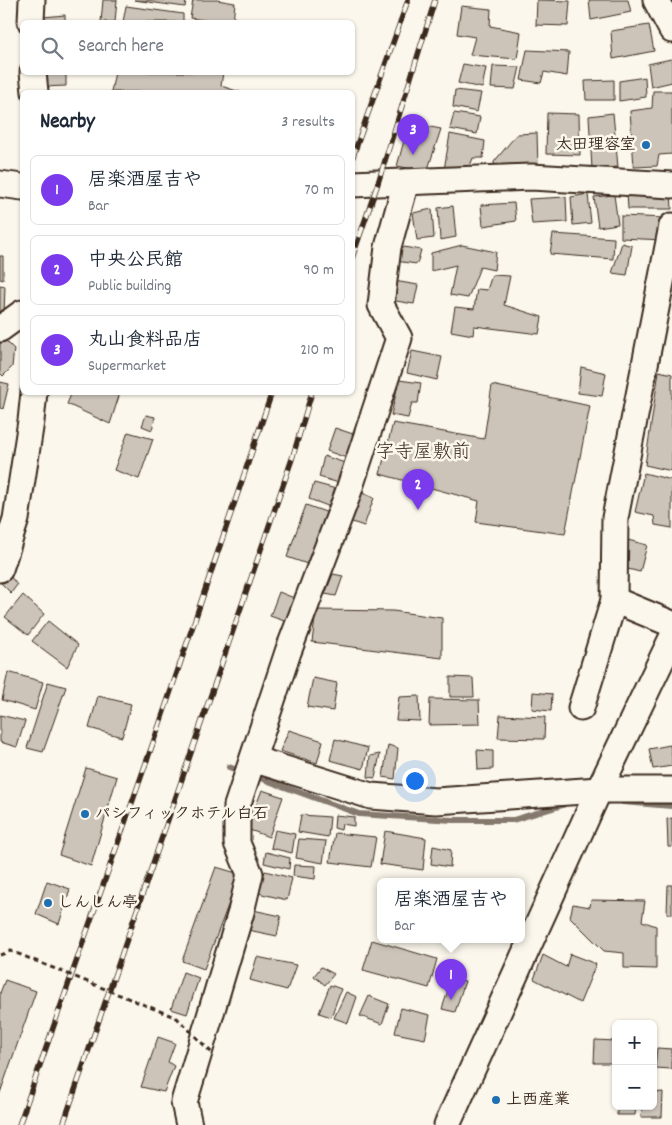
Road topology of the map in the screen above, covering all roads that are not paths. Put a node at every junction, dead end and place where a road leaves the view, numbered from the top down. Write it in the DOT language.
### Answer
graph roads {
  1 [pos="32,0"];
  2 [pos="656,0"];
  3 [pos="32,20"];
  4 [pos="672,30"];
  5 [pos="33,75"];
  6 [pos="35,90"];
  7 [pos="406,182"];
  8 [pos="0,184"];
  9 [pos="355,184"];
  10 [pos="672,184"];
  11 [pos="20,188"];
  12 [pos="672,226"];
  13 [pos="20,314"];
  14 [pos="0,329"];
  15 [pos="34,395"];
  16 [pos="8,516"];
  17 [pos="0,569"];
  18 [pos="614,600"];
  19 [pos="672,624"];
  20 [pos="672,638"];
  21 [pos="581,708"];
  22 [pos="249,771"];
  23 [pos="599,790"];
  24 [pos="672,790"];
  25 [pos="189,1125"];
  26 [pos="447,1125"];
  1 -- 3 [label="street"];
  2 -- 4 [label="street"];
  5 -- 6 [label="street"];
  7 -- 9 [label="street"];
  7 -- 10 [label="street"];
  7 -- 22 [label="street"];
  8 -- 11 [label="street"];
  12 -- 18 [label="street"];
  13 -- 14 [label="street"];
  15 -- 16 [label="street"];
  16 -- 17 [label="street"];
  18 -- 19 [label="street"];
  18 -- 21 [label="street"];
  20 -- 23 [label="street"];
  22 -- 23 [label="street"];
  22 -- 25 [label="street"];
  23 -- 24 [label="street"];
  23 -- 26 [label="street"];
}
